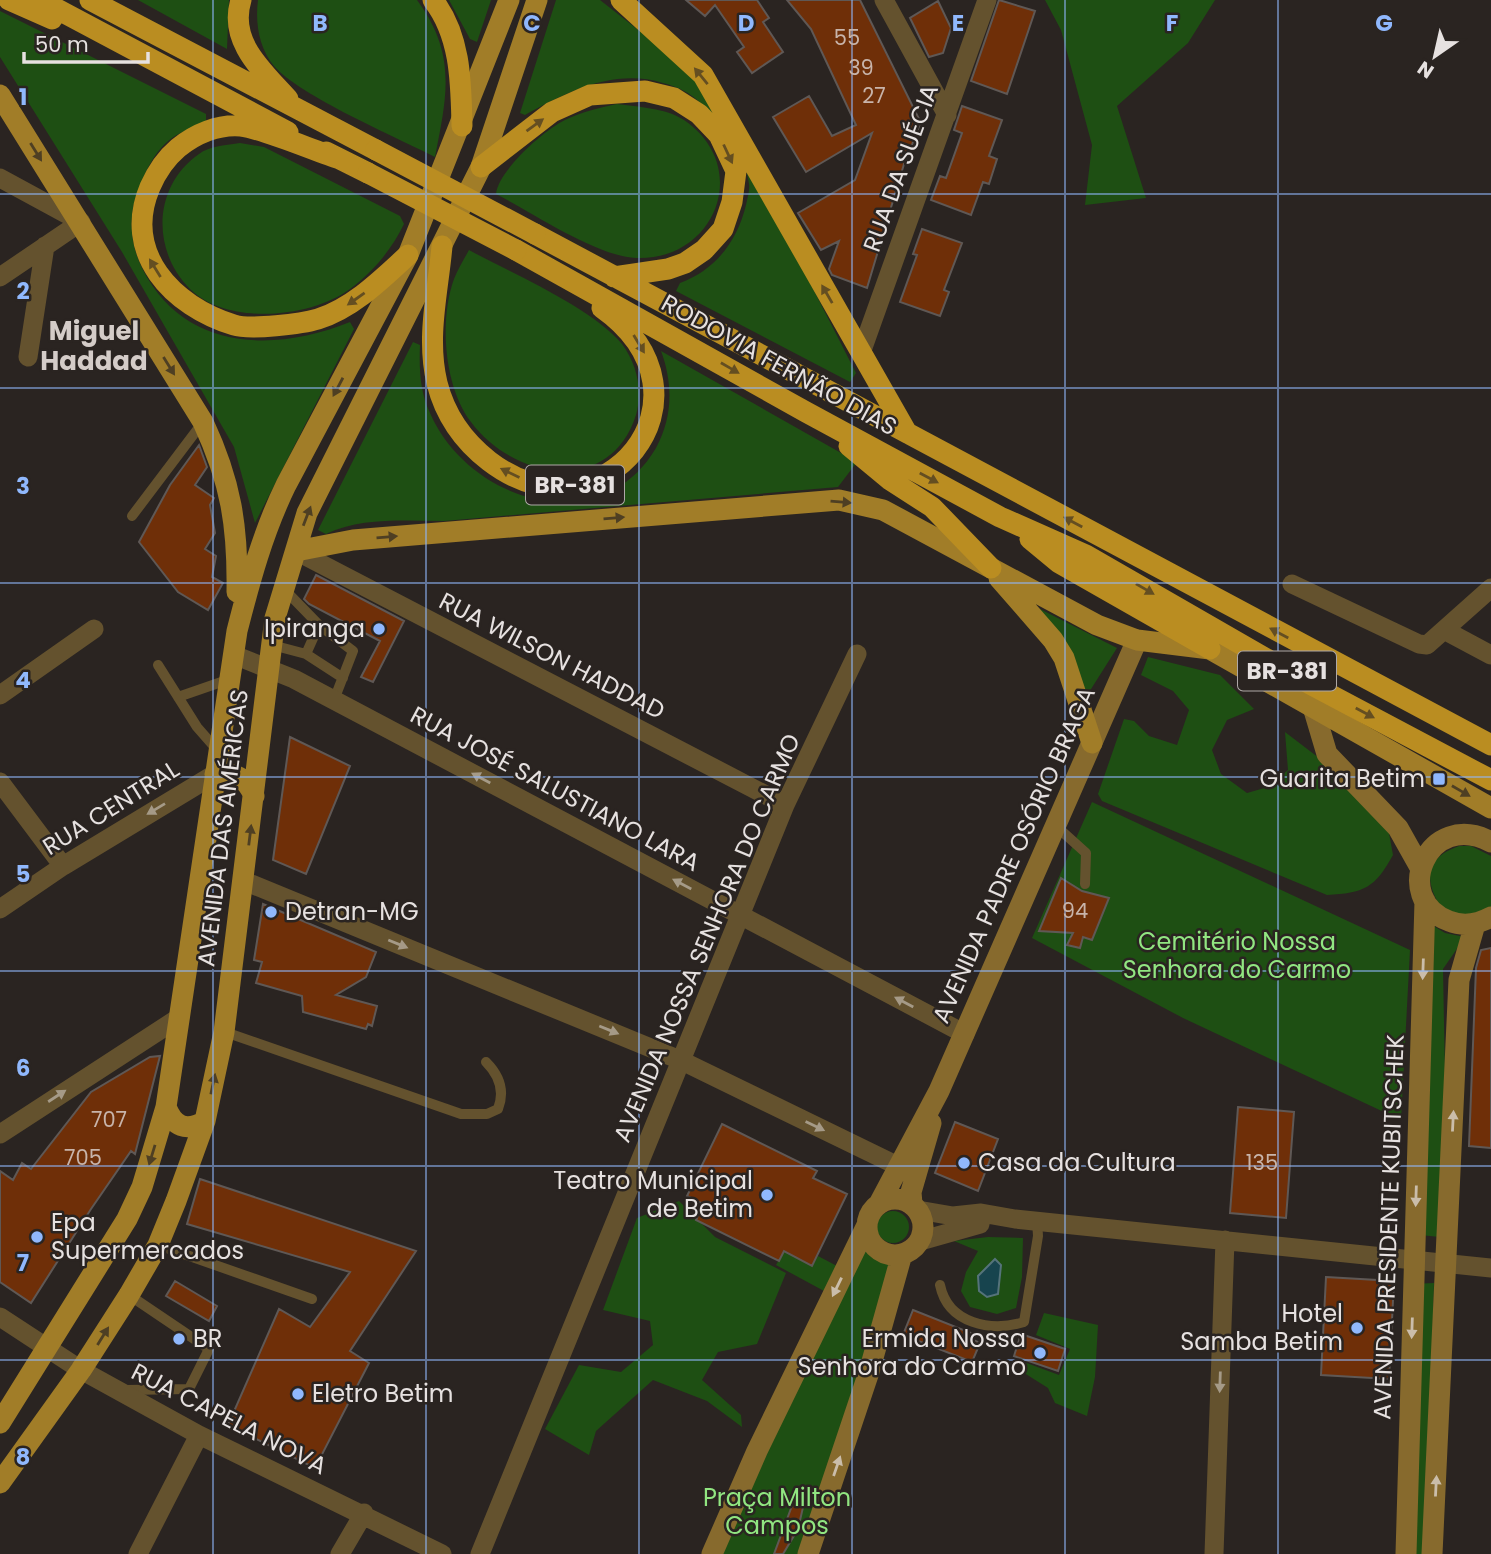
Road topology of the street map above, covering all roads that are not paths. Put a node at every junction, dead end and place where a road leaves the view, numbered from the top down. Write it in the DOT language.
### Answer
graph roads {
  1 [pos="9,0"];
  2 [pos="40,0"];
  3 [pos="90,0"];
  4 [pos="241,0"];
  5 [pos="433,0"];
  6 [pos="509,0"];
  7 [pos="537,0"];
  8 [pos="621,0"];
  9 [pos="884,0"];
  10 [pos="987,0"];
  11 [pos="0,94"];
  12 [pos="223,96"];
  13 [pos="299,111"];
  14 [pos="947,115"];
  15 [pos="461,126"];
  16 [pos="337,158"];
  17 [pos="481,167"];
  18 [pos="0,178"];
  19 [pos="81,222"];
  20 [pos="442,246"];
  21 [pos="45,247"];
  22 [pos="523,253"];
  23 [pos="408,255"];
  24 [pos="0,277"];
  25 [pos="614,277"];
  26 [pos="861,353"];
  27 [pos="28,357"];
  28 [pos="806,412"];
  29 [pos="203,422"];
  30 [pos="907,433"];
  31 [pos="132,516"];
  32 [pos="1000,517"];
  33 [pos="296,551"];
  34 [pos="991,568"];
  35 [pos="1292,584"];
  36 [pos="1491,588"];
  37 [pos="284,589"];
  38 [pos="319,625"];
  39 [pos="94,629"];
  40 [pos="237,631"];
  41 [pos="1446,631"];
  42 [pos="1137,640"];
  43 [pos="272,645"];
  44 [pos="1210,649"];
  45 [pos="306,654"];
  46 [pos="857,654"];
  47 [pos="234,655"];
  48 [pos="1491,655"];
  49 [pos="158,665"];
  50 [pos="270,667"];
  51 [pos="344,678"];
  52 [pos="230,679"];
  53 [pos="0,695"];
  54 [pos="178,696"];
  55 [pos="334,700"];
  56 [pos="1313,708"];
  57 [pos="1092,743"];
  58 [pos="1491,745"];
  59 [pos="218,751"];
  60 [pos="215,774"];
  61 [pos="1491,780"];
  62 [pos="0,782"];
  63 [pos="254,796"];
  64 [pos="785,805"];
  65 [pos="1491,808"];
  66 [pos="1056,825"];
  67 [pos="1491,842"];
  68 [pos="63,866"];
  69 [pos="1420,869"];
  70 [pos="244,881"];
  71 [pos="1085,884"];
  72 [pos="1425,901"];
  73 [pos="0,909"];
  74 [pos="740,915"];
  75 [pos="1483,920"];
  76 [pos="180,1017"];
  77 [pos="224,1032"];
  78 [pos="965,1034"];
  79 [pos="680,1059"];
  80 [pos="486,1062"];
  81 [pos="939,1091"];
  82 [pos="166,1107"];
  83 [pos="205,1121"];
  84 [pos="0,1134"];
  85 [pos="898,1166"];
  86 [pos="880,1203"];
  87 [pos="915,1207"];
  88 [pos="1015,1219"];
  89 [pos="1037,1219"];
  90 [pos="867,1225"];
  91 [pos="1224,1240"];
  92 [pos="920,1241"];
  93 [pos="158,1245"];
  94 [pos="902,1254"];
  95 [pos="1414,1260"];
  96 [pos="1447,1263"];
  97 [pos="1491,1268"];
  98 [pos="940,1286"];
  99 [pos="129,1295"];
  100 [pos="312,1299"];
  101 [pos="5,1327"];
  102 [pos="49,1349"];
  103 [pos="81,1370"];
  104 [pos="119,1390"];
  105 [pos="0,1423"];
  106 [pos="199,1435"];
  107 [pos="0,1483"];
  108 [pos="364,1513"];
  109 [pos="138,1554"];
  110 [pos="340,1554"];
  111 [pos="442,1554"];
  112 [pos="480,1554"];
  113 [pos="712,1554"];
  114 [pos="808,1554"];
  115 [pos="1214,1554"];
  116 [pos="1406,1554"];
  117 [pos="1433,1554"];
  1 -- 12 [label="highway, BR-381"];
  2 -- 12 [label="highway, RODOVIA FERNÃO DIAS / BR-381"];
  3 -- 13 [label="highway, RODOVIA FERNÃO DIAS / BR-381"];
  4 -- 13 [label="highway"];
  5 -- 15 [label="highway"];
  6 -- 15 [label="main road, AVENIDA DAS AMÉRICAS"];
  7 -- 17 [label="main road, AVENIDA DAS AMÉRICAS"];
  26 -- 8 [label="highway, one-way"];
  9 -- 14 [label="street"];
  10 -- 14 [label="street, RUA DA SUÉCIA"];
  11 -- 19 [label="main road, one-way"];
  12 -- 16 [label="highway, RODOVIA FERNÃO DIAS / BR-381"];
  13 -- 25 [label="highway, RODOVIA FERNÃO DIAS / BR-381, bridge"];
  14 -- 26 [label="street, RUA DA SUÉCIA"];
  15 -- 23 [label="main road, AVENIDA DAS AMÉRICAS"];
  16 -- 22 [label="highway, RODOVIA FERNÃO DIAS / BR-381, bridge"];
  23 -- 16 [label="highway, one-way"];
  17 -- 20 [label="main road, AVENIDA DAS AMÉRICAS"];
  17 -- 25 [label="highway, one-way"];
  18 -- 19 [label="street"];
  19 -- 21 [label="street"];
  19 -- 29 [label="main road, one-way"];
  22 -- 20 [label="highway, BR-381, one-way"];
  33 -- 20 [label="main road, AVENIDA DAS AMÉRICAS, one-way"];
  21 -- 24 [label="street"];
  21 -- 27 [label="street"];
  22 -- 28 [label="highway, RODOVIA FERNÃO DIAS / BR-381, one-way"];
  23 -- 40 [label="main road, AVENIDA DAS AMÉRICAS, one-way"];
  25 -- 30 [label="highway, RODOVIA FERNÃO DIAS / BR-381"];
  26 -- 30 [label="highway"];
  28 -- 32 [label="highway, RODOVIA FERNÃO DIAS / BR-381, one-way"];
  28 -- 34 [label="highway"];
  29 -- 31 [label="lane"];
  29 -- 40 [label="main road"];
  58 -- 30 [label="highway, RODOVIA FERNÃO DIAS / BR-381, one-way"];
  32 -- 44 [label="highway"];
  32 -- 61 [label="highway, RODOVIA FERNÃO DIAS / BR-381, one-way"];
  33 -- 34 [label="main road, one-way"];
  33 -- 37 [label="main road, AVENIDA DAS AMÉRICAS"];
  33 -- 64 [label="street, RUA WILSON HADDAD"];
  34 -- 42 [label="main road"];
  34 -- 57 [label="main road"];
  35 -- 41 [label="street"];
  36 -- 41 [label="street"];
  37 -- 38 [label="lane"];
  37 -- 43 [label="main road, AVENIDA DAS AMÉRICAS"];
  38 -- 45 [label="lane"];
  38 -- 51 [label="lane"];
  39 -- 53 [label="street"];
  40 -- 47 [label="main road, AVENIDA DAS AMÉRICAS"];
  41 -- 48 [label="street"];
  42 -- 44 [label="main road"];
  42 -- 57 [label="main road, AVENIDA PADRE OSÓRIO BRAGA"];
  43 -- 45 [label="lane"];
  43 -- 50 [label="main road, AVENIDA DAS AMÉRICAS"];
  44 -- 56 [label="main road"];
  45 -- 51 [label="lane"];
  46 -- 64 [label="street, AVENIDA NOSSA SENHORA DO CARMO"];
  47 -- 50 [label="street, RUA JOSÉ SALUSTIANO LARA"];
  47 -- 52 [label="main road, AVENIDA DAS AMÉRICAS"];
  49 -- 54 [label="lane"];
  50 -- 55 [label="street, RUA JOSÉ SALUSTIANO LARA"];
  50 -- 63 [label="main road, AVENIDA DAS AMÉRICAS"];
  51 -- 55 [label="lane"];
  52 -- 54 [label="lane"];
  52 -- 59 [label="main road, AVENIDA DAS AMÉRICAS"];
  54 -- 59 [label="lane"];
  74 -- 55 [label="street, RUA JOSÉ SALUSTIANO LARA, one-way"];
  56 -- 65 [label="main road, one-way"];
  56 -- 69 [label="main road"];
  57 -- 66 [label="main road, AVENIDA PADRE OSÓRIO BRAGA"];
  59 -- 60 [label="main road, AVENIDA DAS AMÉRICAS"];
  60 -- 63 [label="main road"];
  60 -- 68 [label="street, RUA CENTRAL, one-way"];
  60 -- 76 [label="main road, AVENIDA DAS AMÉRICAS"];
  62 -- 68 [label="street"];
  70 -- 63 [label="main road, AVENIDA DAS AMÉRICAS, one-way"];
  64 -- 74 [label="street, AVENIDA NOSSA SENHORA DO CARMO"];
  66 -- 71 [label="lane"];
  66 -- 78 [label="main road, AVENIDA PADRE OSÓRIO BRAGA"];
  67 -- 69 [label="main road"];
  68 -- 73 [label="street, RUA CENTRAL"];
  69 -- 72 [label="main road, AVENIDA PRESIDENTE KUBITSCHEK"];
  70 -- 77 [label="main road, AVENIDA DAS AMÉRICAS"];
  70 -- 79 [label="street, one-way"];
  72 -- 75 [label="main road"];
  72 -- 95 [label="main road, AVENIDA PRESIDENTE KUBITSCHEK, one-way"];
  78 -- 74 [label="street, RUA JOSÉ SALUSTIANO LARA, one-way"];
  74 -- 79 [label="street, AVENIDA NOSSA SENHORA DO CARMO"];
  96 -- 75 [label="main road, one-way"];
  76 -- 82 [label="main road, AVENIDA DAS AMÉRICAS"];
  84 -- 76 [label="street, one-way"];
  77 -- 80 [label="lane"];
  83 -- 77 [label="main road, AVENIDA DAS AMÉRICAS, one-way"];
  78 -- 81 [label="main road, AVENIDA PADRE OSÓRIO BRAGA"];
  79 -- 85 [label="street, one-way"];
  79 -- 112 [label="street, AVENIDA NOSSA SENHORA DO CARMO"];
  81 -- 85 [label="main road, AVENIDA PADRE OSÓRIO BRAGA"];
  81 -- 87 [label="main road, AVENIDA PADRE OSÓRIO BRAGA"];
  82 -- 83 [label="main road"];
  82 -- 102 [label="main road, AVENIDA DAS AMÉRICAS, one-way"];
  83 -- 93 [label="main road, AVENIDA DAS AMÉRICAS"];
  85 -- 86 [label="main road, AVENIDA PADRE OSÓRIO BRAGA"];
  86 -- 87 [label="main road"];
  86 -- 90 [label="main road"];
  87 -- 88 [label="street"];
  87 -- 92 [label="main road"];
  88 -- 89 [label="street"];
  88 -- 92 [label="street"];
  89 -- 91 [label="street"];
  89 -- 98 [label="lane"];
  90 -- 94 [label="main road"];
  90 -- 113 [label="main road, one-way"];
  91 -- 95 [label="street"];
  91 -- 115 [label="street, one-way"];
  92 -- 94 [label="main road"];
  93 -- 99 [label="main road, AVENIDA DAS AMÉRICAS"];
  93 -- 100 [label="lane"];
  114 -- 94 [label="main road, one-way"];
  95 -- 96 [label="street"];
  95 -- 116 [label="main road, AVENIDA PRESIDENTE KUBITSCHEK, one-way"];
  96 -- 97 [label="street"];
  117 -- 96 [label="main road, one-way"];
  103 -- 99 [label="main road, AVENIDA DAS AMÉRICAS, one-way"];
  99 -- 104 [label="lane"];
  101 -- 102 [label="street, RUA CAPELA NOVA"];
  102 -- 103 [label="street, RUA CAPELA NOVA"];
  102 -- 105 [label="main road, AVENIDA DAS AMÉRICAS"];
  103 -- 104 [label="street, RUA CAPELA NOVA"];
  103 -- 107 [label="main road, AVENIDA DAS AMÉRICAS"];
  104 -- 106 [label="street, RUA CAPELA NOVA"];
  106 -- 108 [label="street, RUA CAPELA NOVA"];
  106 -- 109 [label="street"];
  108 -- 110 [label="street"];
  108 -- 111 [label="street, RUA CAPELA NOVA"];
}
